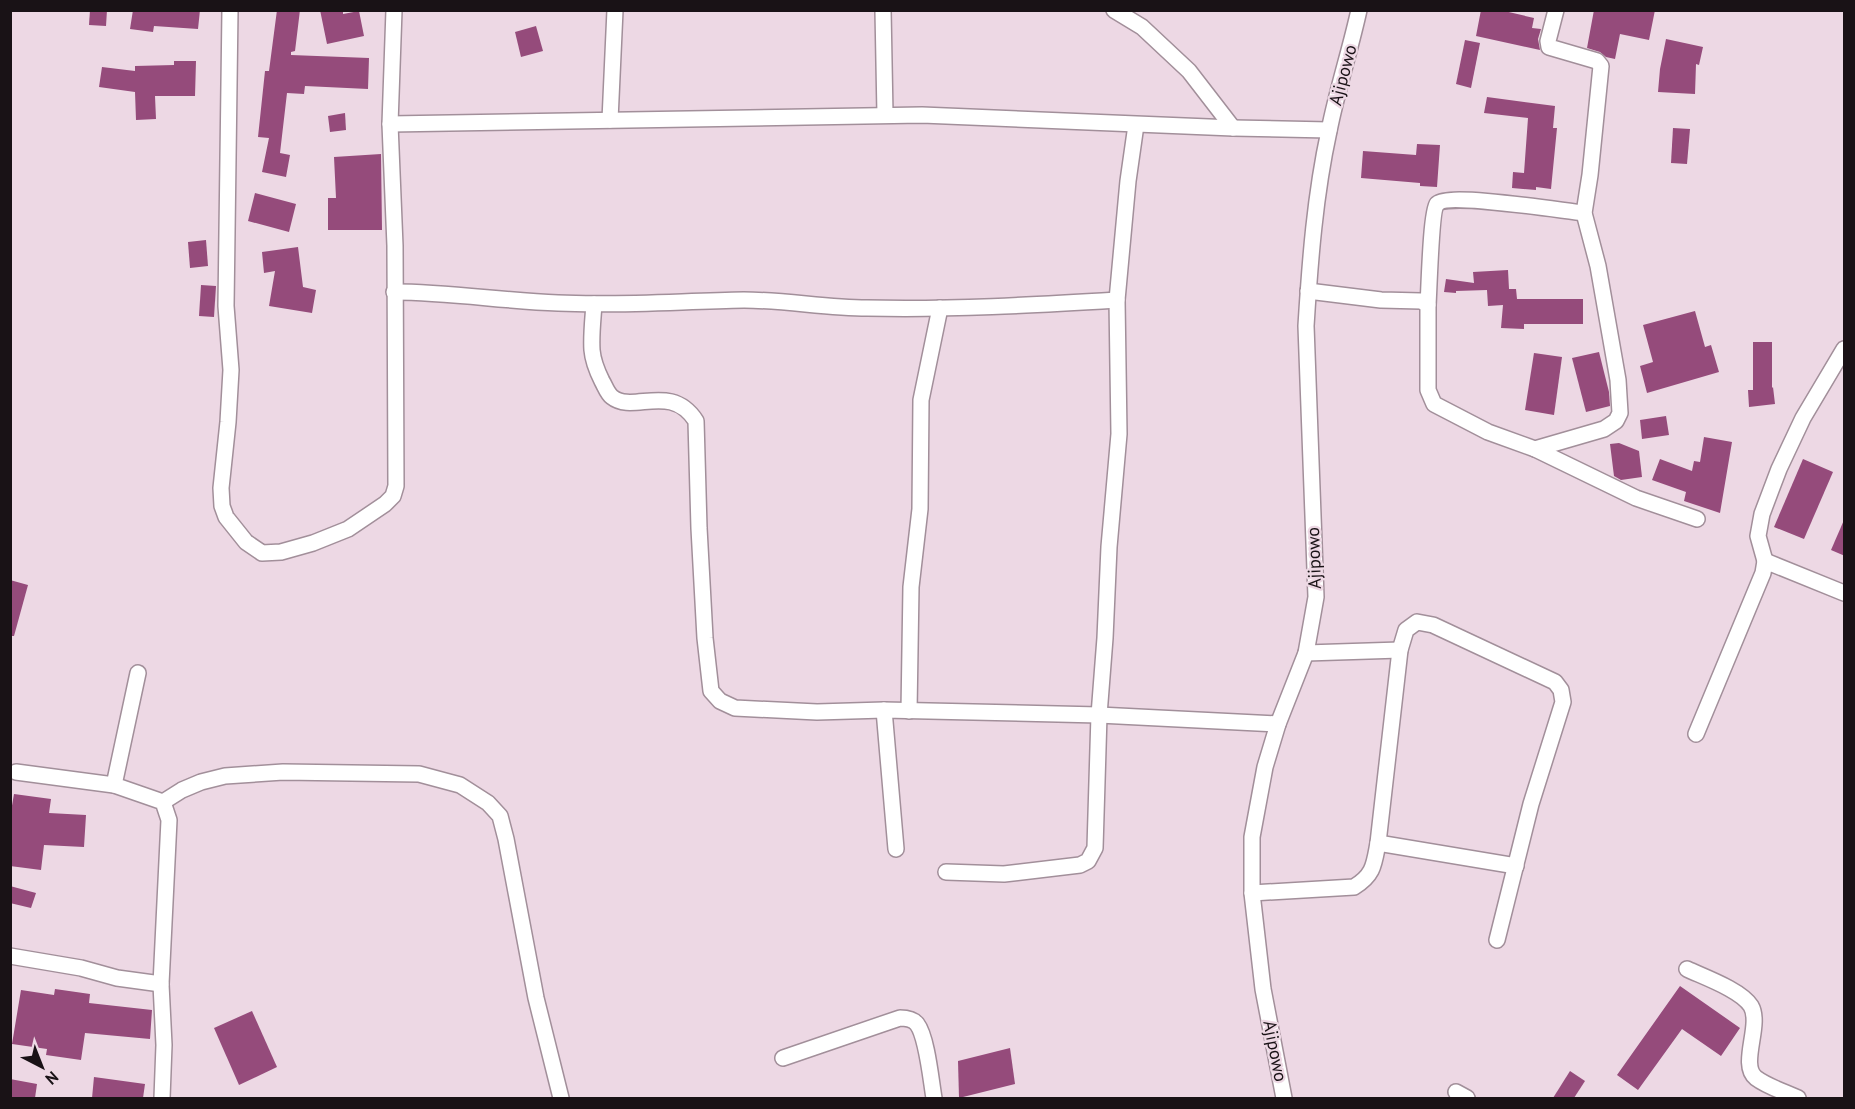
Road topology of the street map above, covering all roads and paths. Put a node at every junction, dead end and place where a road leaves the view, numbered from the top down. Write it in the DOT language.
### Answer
graph roads {
  1 [pos="230,10"];
  2 [pos="394,10"];
  3 [pos="615,10"];
  4 [pos="883,10"];
  5 [pos="1114,10"];
  6 [pos="1359,10"];
  7 [pos="1556,10"];
  8 [pos="885,115"];
  9 [pos="610,120"];
  10 [pos="390,124"];
  11 [pos="1136,124"];
  12 [pos="1233,128"];
  13 [pos="1329,130"];
  14 [pos="1584,213"];
  15 [pos="1308,291"];
  16 [pos="394,292"];
  17 [pos="1117,300"];
  18 [pos="594,304"];
  19 [pos="1428,305"];
  20 [pos="940,308"];
  21 [pos="1845,349"];
  22 [pos="1535,449"];
  23 [pos="1697,519"];
  24 [pos="1765,561"];
  25 [pos="1845,593"];
  26 [pos="1400,650"];
  27 [pos="1306,653"];
  28 [pos="138,674"];
  29 [pos="884,710"];
  30 [pos="909,711"];
  31 [pos="1099,715"];
  32 [pos="1278,724"];
  33 [pos="1696,734"];
  34 [pos="16,772"];
  35 [pos="114,785"];
  36 [pos="163,802"];
  37 [pos="1378,843"];
  38 [pos="896,849"];
  39 [pos="1516,866"];
  40 [pos="946,872"];
  41 [pos="1252,893"];
  42 [pos="1497,940"];
  43 [pos="10,956"];
  44 [pos="1687,969"];
  45 [pos="161,984"];
  46 [pos="783,1058"];
  47 [pos="162,1098"];
  48 [pos="561,1098"];
  49 [pos="934,1098"];
  50 [pos="1284,1098"];
  51 [pos="1798,1098"];
  1 -- 16 [label="street"];
  2 -- 10 [label="street"];
  3 -- 9 [label="street"];
  4 -- 8 [label="street"];
  5 -- 12 [label="street"];
  6 -- 13 [label="street, Ajipowo"];
  7 -- 14 [label="street"];
  8 -- 9 [label="street"];
  8 -- 11 [label="street"];
  9 -- 10 [label="street"];
  10 -- 16 [label="street"];
  11 -- 12 [label="street"];
  11 -- 17 [label="street"];
  12 -- 13 [label="street"];
  13 -- 15 [label="street, Ajipowo"];
  14 -- 19 [label="street"];
  14 -- 22 [label="street"];
  15 -- 19 [label="street"];
  15 -- 27 [label="street, Ajipowo"];
  16 -- 18 [label="street"];
  17 -- 20 [label="street"];
  17 -- 31 [label="street"];
  18 -- 20 [label="street"];
  18 -- 29 [label="street"];
  19 -- 22 [label="street"];
  20 -- 30 [label="street"];
  21 -- 24 [label="street"];
  22 -- 23 [label="street"];
  24 -- 25 [label="street"];
  24 -- 33 [label="street"];
  26 -- 27 [label="street"];
  26 -- 37 [label="street"];
  26 -- 39 [label="street"];
  27 -- 32 [label="street, Ajipowo"];
  28 -- 35 [label="street"];
  29 -- 30 [label="street"];
  29 -- 38 [label="street"];
  30 -- 31 [label="street"];
  31 -- 32 [label="street"];
  31 -- 40 [label="street"];
  32 -- 41 [label="street, Ajipowo"];
  34 -- 35 [label="street"];
  35 -- 36 [label="street"];
  36 -- 45 [label="street"];
  36 -- 48 [label="street"];
  37 -- 39 [label="street"];
  37 -- 41 [label="street"];
  39 -- 42 [label="street"];
  41 -- 50 [label="street, Ajipowo"];
  43 -- 45 [label="street"];
  44 -- 51 [label="street"];
  45 -- 47 [label="street"];
  46 -- 49 [label="street"];
}
